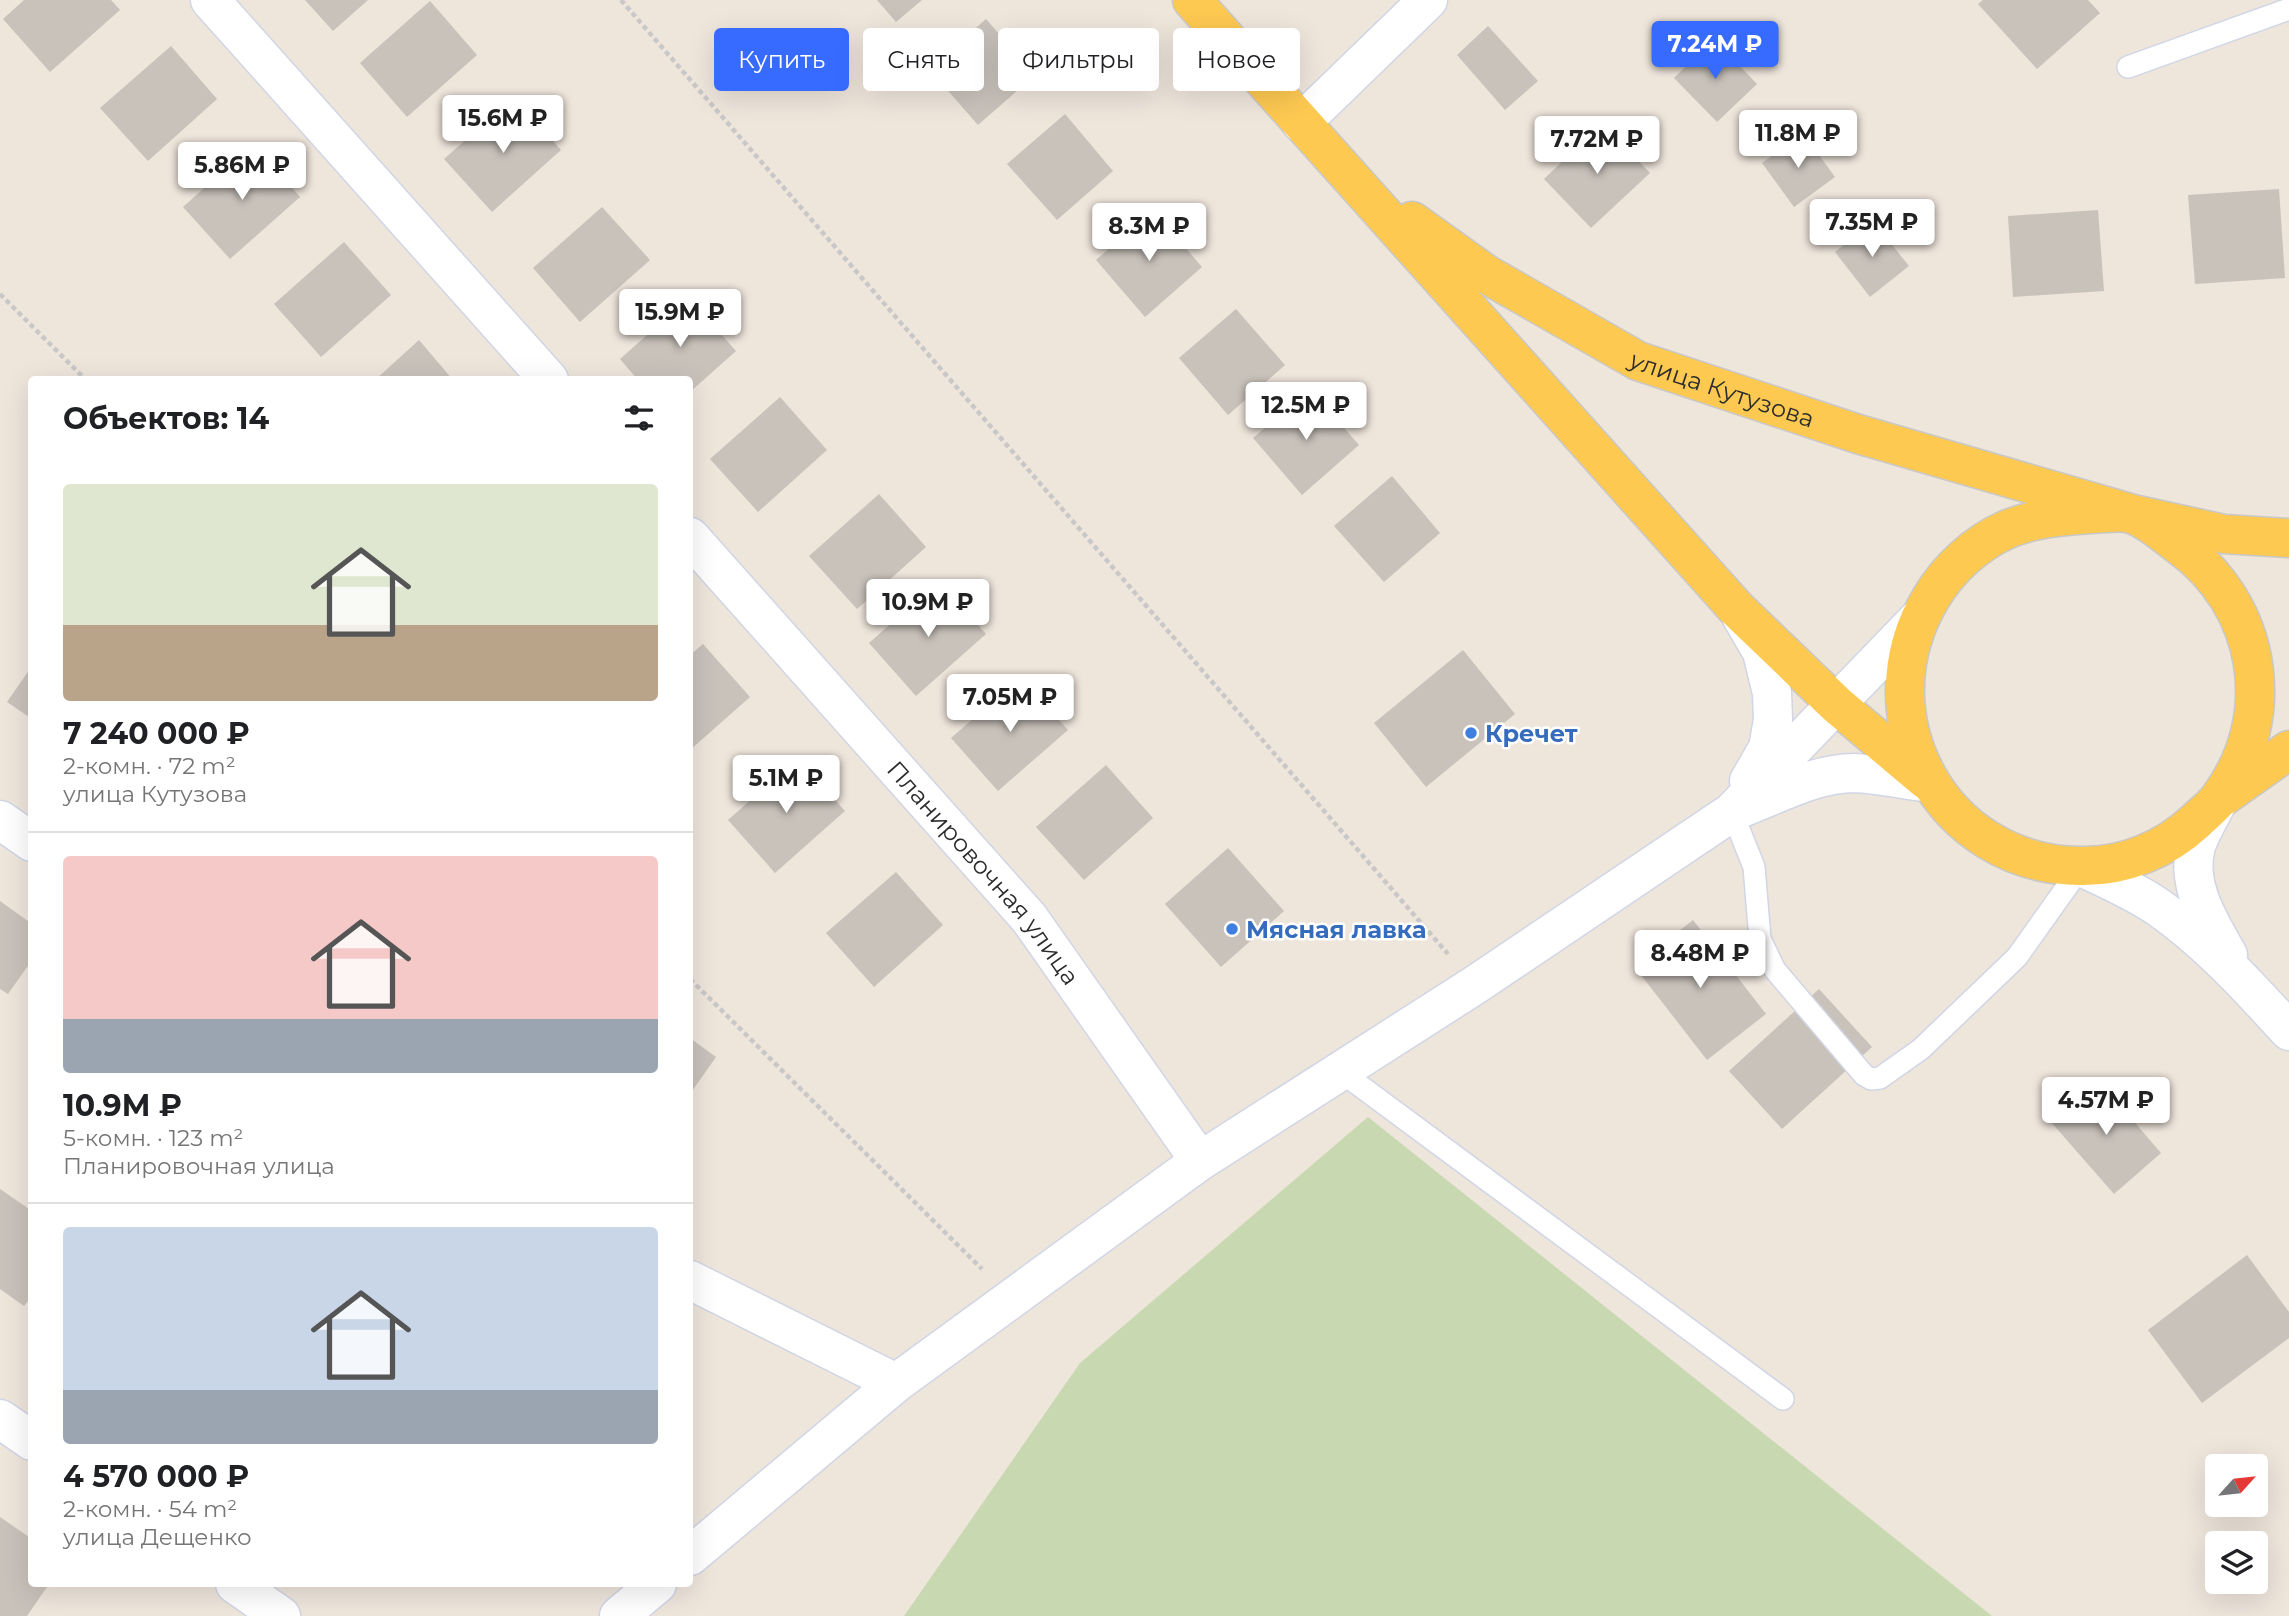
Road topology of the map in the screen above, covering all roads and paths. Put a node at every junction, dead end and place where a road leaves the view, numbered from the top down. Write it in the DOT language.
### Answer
graph roads {
  1 [pos="210,0"];
  2 [pos="621,0"];
  3 [pos="1192,0"];
  4 [pos="1428,0"];
  5 [pos="2289,9"];
  6 [pos="2128,66"];
  7 [pos="1301,123"];
  8 [pos="1354,179"];
  9 [pos="0,294"];
  10 [pos="82,376"];
  11 [pos="545,376"];
  12 [pos="2133,514"];
  13 [pos="2289,538"];
  14 [pos="693,540"];
  15 [pos="1736,608"];
  16 [pos="1919,618"];
  17 [pos="1837,705"];
  18 [pos="2289,750"];
  19 [pos="1931,783"];
  20 [pos="2219,799"];
  21 [pos="1732,812"];
  22 [pos="0,820"];
  23 [pos="28,839"];
  24 [pos="2081,867"];
  25 [pos="2241,978"];
  26 [pos="693,982"];
  27 [pos="1475,985"];
  28 [pos="2289,1031"];
  29 [pos="1340,1071"];
  30 [pos="1200,1161"];
  31 [pos="693,1281"];
  32 [pos="1012,1299"];
  33 [pos="896,1382"];
  34 [pos="1783,1399"];
  35 [pos="0,1419"];
  36 [pos="28,1438"];
  37 [pos="693,1553"];
  38 [pos="239,1587"];
  39 [pos="653,1587"];
  40 [pos="281,1616"];
  41 [pos="619,1616"];
  1 -- 11 [label="street"];
  2 -- 27 [label="path"];
  3 -- 7 [label="main road, улица Кутузова"];
  4 -- 7 [label="street"];
  5 -- 6 [label="lane"];
  7 -- 8 [label="main road, улица Кутузова"];
  8 -- 12 [label="main road, улица Кутузова"];
  8 -- 15 [label="main road, улица Кутузова"];
  9 -- 10 [label="path"];
  12 -- 13 [label="main road"];
  12 -- 16 [label="main road"];
  12 -- 20 [label="main road"];
  14 -- 30 [label="street, Планировочная улица"];
  15 -- 17 [label="main road, улица Кутузова"];
  15 -- 21 [label="street"];
  16 -- 17 [label="street"];
  16 -- 19 [label="main road"];
  17 -- 19 [label="main road, улица Кутузова"];
  17 -- 21 [label="street"];
  18 -- 20 [label="main road"];
  19 -- 21 [label="street"];
  19 -- 24 [label="main road"];
  20 -- 24 [label="main road"];
  20 -- 25 [label="street"];
  21 -- 24 [label="lane"];
  21 -- 27 [label="street"];
  22 -- 23 [label="street"];
  24 -- 25 [label="street"];
  25 -- 28 [label="street"];
  26 -- 32 [label="path"];
  27 -- 29 [label="street"];
  29 -- 30 [label="street"];
  29 -- 34 [label="lane"];
  30 -- 32 [label="street"];
  31 -- 33 [label="street"];
  32 -- 33 [label="street"];
  33 -- 37 [label="street"];
  35 -- 36 [label="street"];
  38 -- 40 [label="street"];
  39 -- 41 [label="street"];
}
